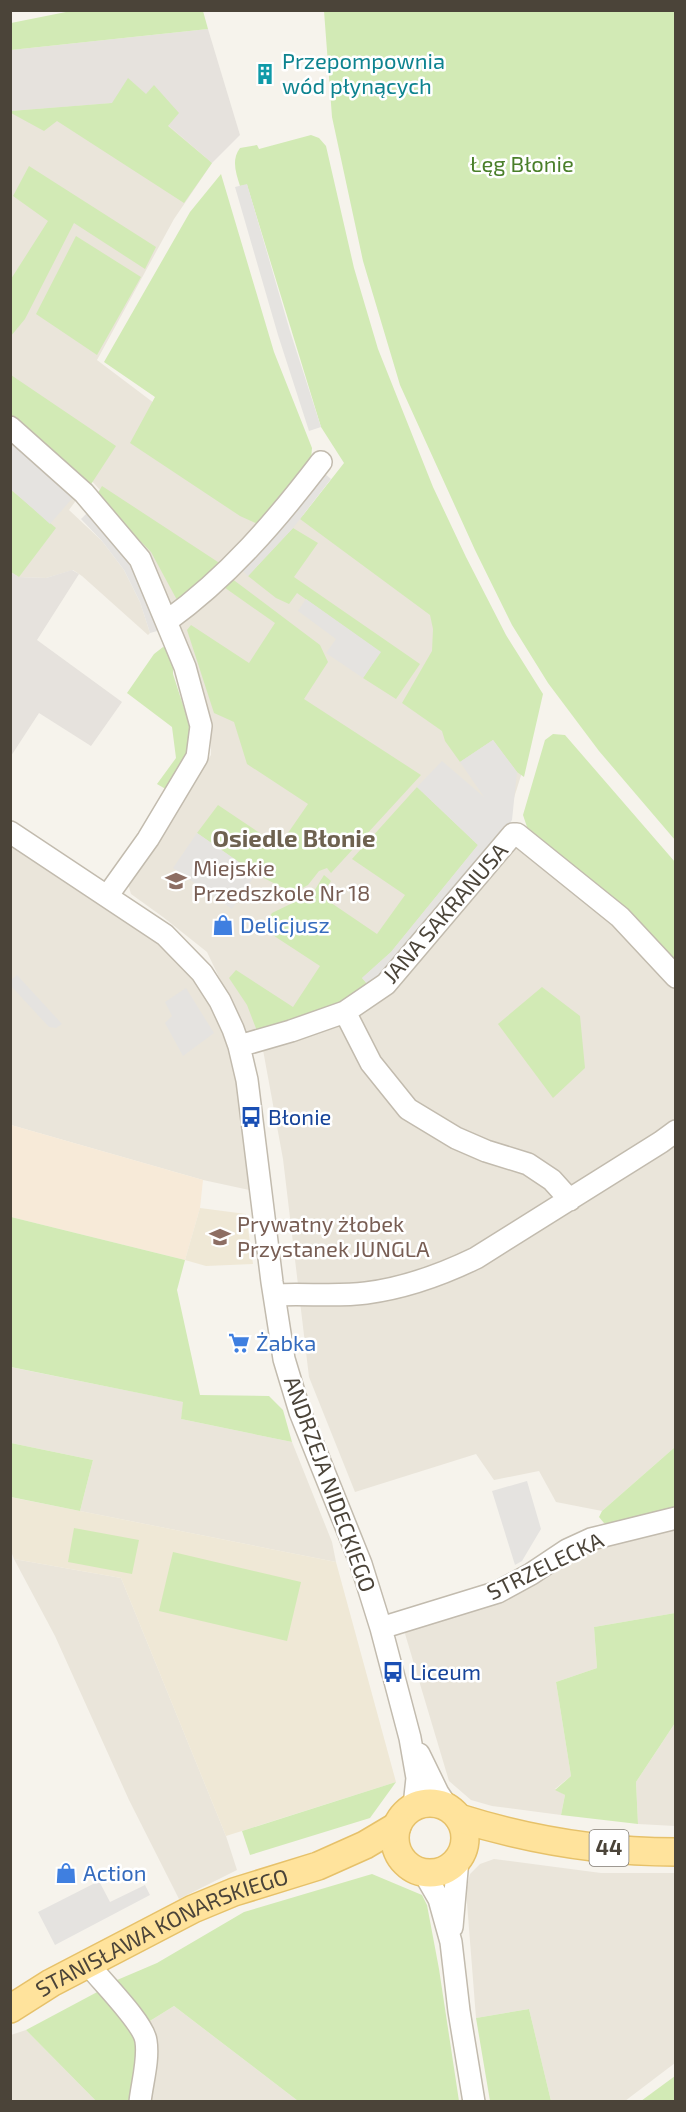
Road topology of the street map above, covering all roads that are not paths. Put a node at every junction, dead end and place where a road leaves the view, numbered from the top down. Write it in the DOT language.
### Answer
graph roads {
  1 [pos="10,427"];
  2 [pos="321,462"];
  3 [pos="167,621"];
  4 [pos="10,832"];
  5 [pos="108,895"];
  6 [pos="675,977"];
  7 [pos="345,1012"];
  8 [pos="239,1046"];
  9 [pos="675,1131"];
  10 [pos="570,1200"];
  11 [pos="274,1295"];
  12 [pos="675,1518"];
  13 [pos="381,1628"];
  14 [pos="410,1738"];
  15 [pos="414,1806"];
  16 [pos="454,1813"];
  17 [pos="397,1826"];
  18 [pos="544,1839"];
  19 [pos="675,1852"];
  20 [pos="461,1854"];
  21 [pos="401,1859"];
  22 [pos="318,1866"];
  23 [pos="424,1873"];
  24 [pos="451,1942"];
  25 [pos="88,1964"];
  26 [pos="10,2009"];
  27 [pos="140,2102"];
  28 [pos="474,2102"];
  1 -- 3 [label="street"];
  2 -- 3 [label="street"];
  3 -- 5 [label="street"];
  4 -- 5 [label="street, ANDRZEJA NIDECKIEGO"];
  5 -- 8 [label="street, ANDRZEJA NIDECKIEGO"];
  6 -- 7 [label="street, JANA SAKRANUSA"];
  7 -- 8 [label="street"];
  7 -- 10 [label="street"];
  8 -- 11 [label="street, ANDRZEJA NIDECKIEGO"];
  9 -- 10 [label="street"];
  10 -- 11 [label="street"];
  11 -- 13 [label="street, ANDRZEJA NIDECKIEGO"];
  12 -- 13 [label="street, STRZELECKA"];
  13 -- 14 [label="street, ANDRZEJA NIDECKIEGO"];
  14 -- 15 [label="street, ANDRZEJA NIDECKIEGO"];
  14 -- 16 [label="street, ANDRZEJA NIDECKIEGO"];
  15 -- 16 [label="main road, 44"];
  15 -- 17 [label="main road, STANISŁAWA KONARSKIEGO"];
  16 -- 18 [label="main road, 44"];
  16 -- 20 [label="main road"];
  17 -- 21 [label="main road"];
  17 -- 22 [label="main road, STANISŁAWA KONARSKIEGO"];
  18 -- 19 [label="main road, 44"];
  18 -- 20 [label="main road, 44"];
  20 -- 23 [label="main road, 44"];
  20 -- 24 [label="street"];
  21 -- 22 [label="main road, STANISŁAWA KONARSKIEGO"];
  21 -- 23 [label="main road, STANISŁAWA KONARSKIEGO"];
  22 -- 25 [label="main road, STANISŁAWA KONARSKIEGO"];
  23 -- 24 [label="street"];
  24 -- 28 [label="street"];
  25 -- 26 [label="main road, STANISŁAWA KONARSKIEGO"];
  25 -- 27 [label="street"];
}
